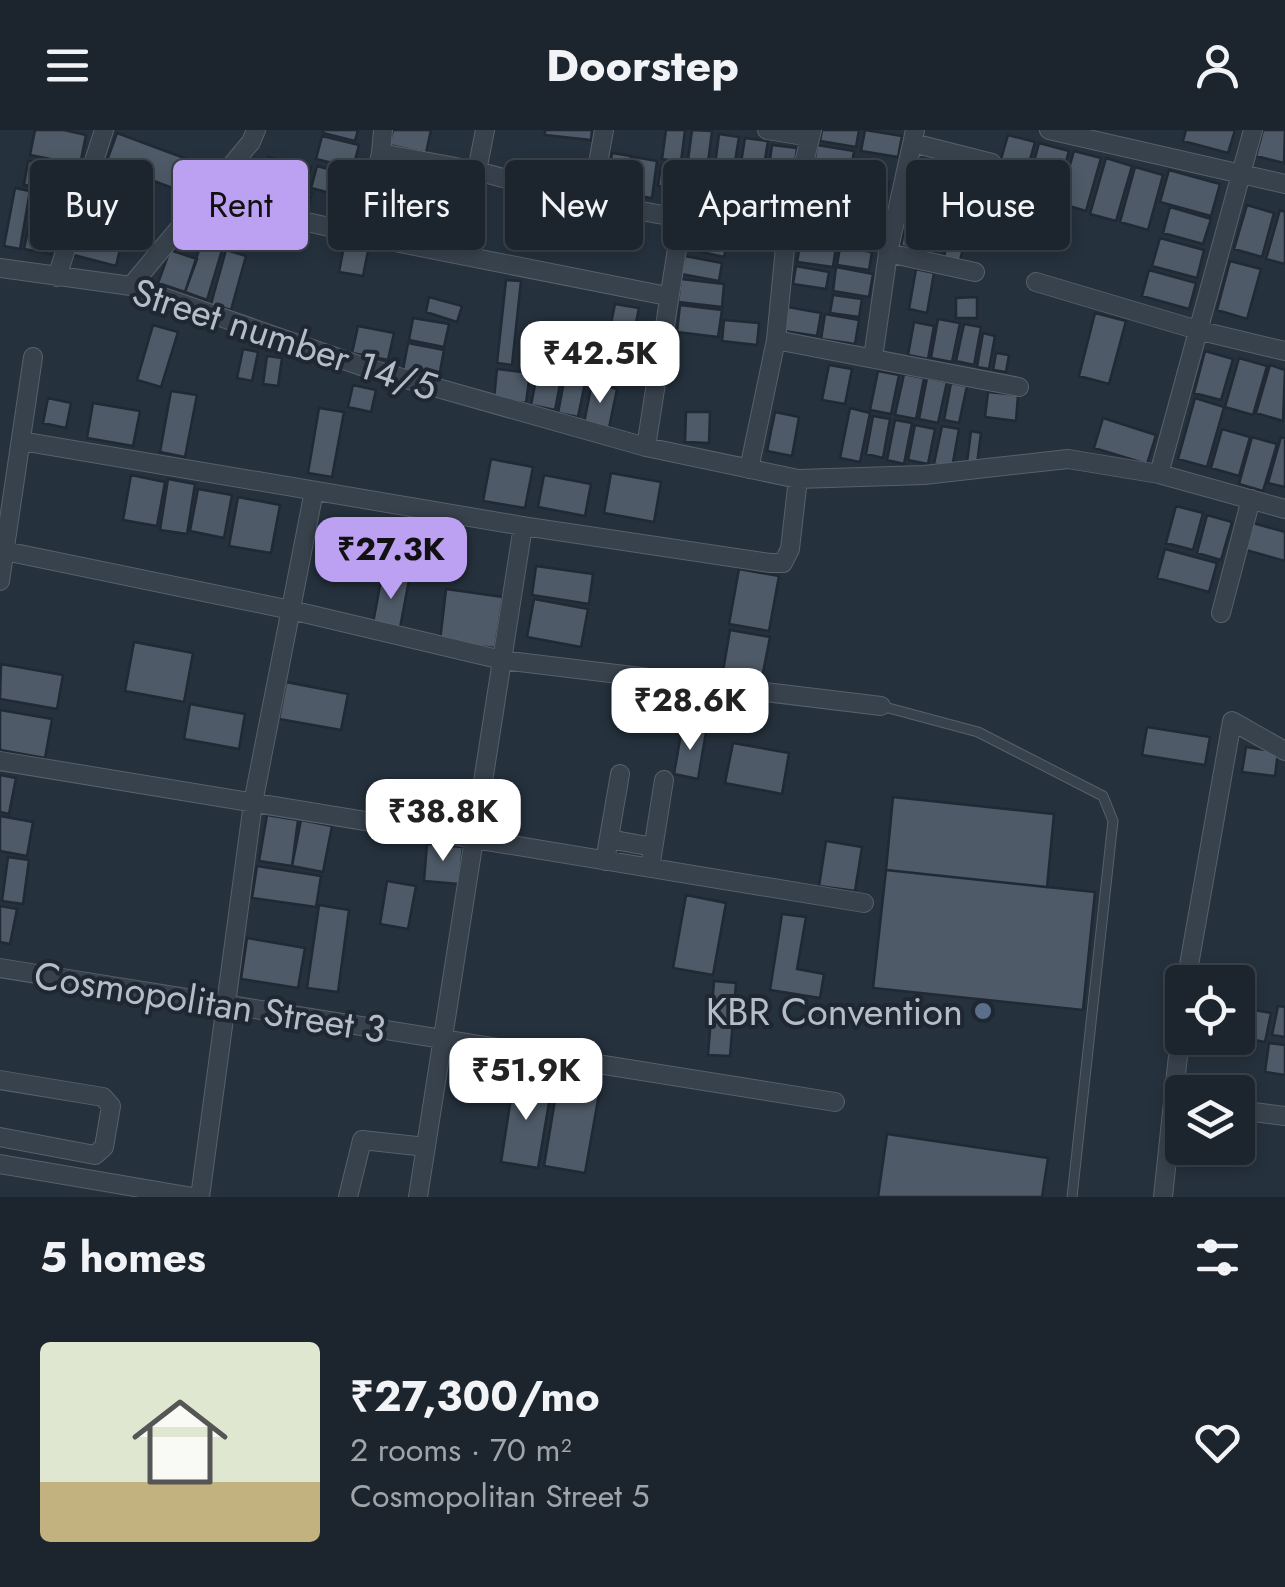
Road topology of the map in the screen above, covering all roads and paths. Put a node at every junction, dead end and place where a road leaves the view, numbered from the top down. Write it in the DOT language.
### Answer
graph roads {
  1 [pos="104,130"];
  2 [pos="256,130"];
  3 [pos="383,130"];
  4 [pos="485,130"];
  5 [pos="604,130"];
  6 [pos="767,130"];
  7 [pos="1049,130"];
  8 [pos="1253,130"];
  9 [pos="811,134"];
  10 [pos="914,136"];
  11 [pos="381,153"];
  12 [pos="235,160"];
  13 [pos="379,160"];
  14 [pos="418,160"];
  15 [pos="479,160"];
  16 [pos="598,160"];
  17 [pos="805,160"];
  18 [pos="981,160"];
  19 [pos="1242,172"];
  20 [pos="1285,184"];
  21 [pos="173,234"];
  22 [pos="438,250"];
  23 [pos="676,250"];
  24 [pos="785,250"];
  25 [pos="888,253"];
  26 [pos="0,268"];
  27 [pos="975,272"];
  28 [pos="57,278"];
  29 [pos="1036,282"];
  30 [pos="132,286"];
  31 [pos="667,296"];
  32 [pos="1201,331"];
  33 [pos="776,340"];
  34 [pos="1285,351"];
  35 [pos="33,357"];
  36 [pos="872,358"];
  37 [pos="1019,387"];
  38 [pos="21,441"];
  39 [pos="646,447"];
  40 [pos="749,469"];
  41 [pos="1159,474"];
  42 [pos="798,478"];
  43 [pos="314,490"];
  44 [pos="1251,499"];
  45 [pos="1285,508"];
  46 [pos="523,526"];
  47 [pos="4,550"];
  48 [pos="0,581"];
  49 [pos="291,610"];
  50 [pos="1221,613"];
  51 [pos="502,660"];
  52 [pos="881,706"];
  53 [pos="1285,750"];
  54 [pos="0,761"];
  55 [pos="620,774"];
  56 [pos="664,780"];
  57 [pos="253,802"];
  58 [pos="474,839"];
  59 [pos="609,839"];
  60 [pos="653,846"];
  61 [pos="606,861"];
  62 [pos="650,868"];
  63 [pos="864,903"];
  64 [pos="1189,965"];
  65 [pos="0,968"];
  66 [pos="226,1004"];
  67 [pos="442,1039"];
  68 [pos="0,1080"];
  69 [pos="835,1102"];
  70 [pos="1255,1112"];
  71 [pos="1285,1116"];
  72 [pos="0,1137"];
  73 [pos="426,1148"];
  74 [pos="0,1164"];
  75 [pos="1168,1165"];
  76 [pos="196,1197"];
  77 [pos="348,1197"];
  78 [pos="418,1197"];
  79 [pos="1072,1197"];
  80 [pos="1163,1197"];
  1 -- 28 [label="street"];
  2 -- 12 [label="street"];
  3 -- 11 [label="street"];
  4 -- 15 [label="street"];
  5 -- 16 [label="street"];
  6 -- 9 [label="street"];
  7 -- 19 [label="street"];
  8 -- 19 [label="street"];
  9 -- 17 [label="street"];
  10 -- 18 [label="street"];
  10 -- 25 [label="street"];
  11 -- 13 [label="street"];
  11 -- 14 [label="street"];
  19 -- 20 [label="street"];
  19 -- 32 [label="street"];
  21 -- 30 [label="street"];
  22 -- 31 [label="street"];
  23 -- 31 [label="street"];
  24 -- 33 [label="street"];
  25 -- 27 [label="street"];
  25 -- 36 [label="street"];
  26 -- 28 [label="street, Street number 14/5"];
  28 -- 30 [label="street, Street number 14/5"];
  29 -- 32 [label="street"];
  30 -- 39 [label="street, Street number 14/5"];
  31 -- 39 [label="street"];
  32 -- 34 [label="street"];
  32 -- 41 [label="street"];
  33 -- 36 [label="street"];
  33 -- 40 [label="street"];
  35 -- 38 [label="street"];
  36 -- 37 [label="street"];
  38 -- 43 [label="street"];
  38 -- 47 [label="street"];
  39 -- 40 [label="street, Street number 14/5"];
  40 -- 42 [label="street, Street number 14/5"];
  41 -- 42 [label="street, Street number 14/5"];
  41 -- 44 [label="street, Street number 14/5"];
  42 -- 46 [label="street"];
  43 -- 46 [label="street"];
  43 -- 49 [label="street"];
  44 -- 45 [label="street, Street number 14/5"];
  44 -- 50 [label="street"];
  46 -- 51 [label="street"];
  47 -- 48 [label="street"];
  47 -- 49 [label="street"];
  49 -- 51 [label="street"];
  49 -- 57 [label="street"];
  51 -- 52 [label="street"];
  51 -- 58 [label="street"];
  52 -- 79 [label="lane"];
  53 -- 64 [label="street"];
  54 -- 57 [label="street"];
  55 -- 59 [label="street"];
  56 -- 60 [label="street"];
  57 -- 58 [label="street"];
  57 -- 66 [label="street"];
  58 -- 61 [label="street"];
  58 -- 67 [label="street"];
  59 -- 60 [label="street"];
  59 -- 61 [label="street"];
  60 -- 62 [label="street"];
  61 -- 62 [label="street"];
  62 -- 63 [label="street"];
  65 -- 66 [label="street, Cosmopolitan Street 3"];
  66 -- 67 [label="street, Cosmopolitan Street 3"];
  66 -- 76 [label="street"];
  67 -- 69 [label="street, Cosmopolitan Street 3"];
  67 -- 73 [label="street"];
  68 -- 72 [label="street"];
  70 -- 71 [label="street"];
  73 -- 77 [label="street"];
  73 -- 78 [label="street"];
  74 -- 76 [label="street"];
  75 -- 80 [label="street"];
}
